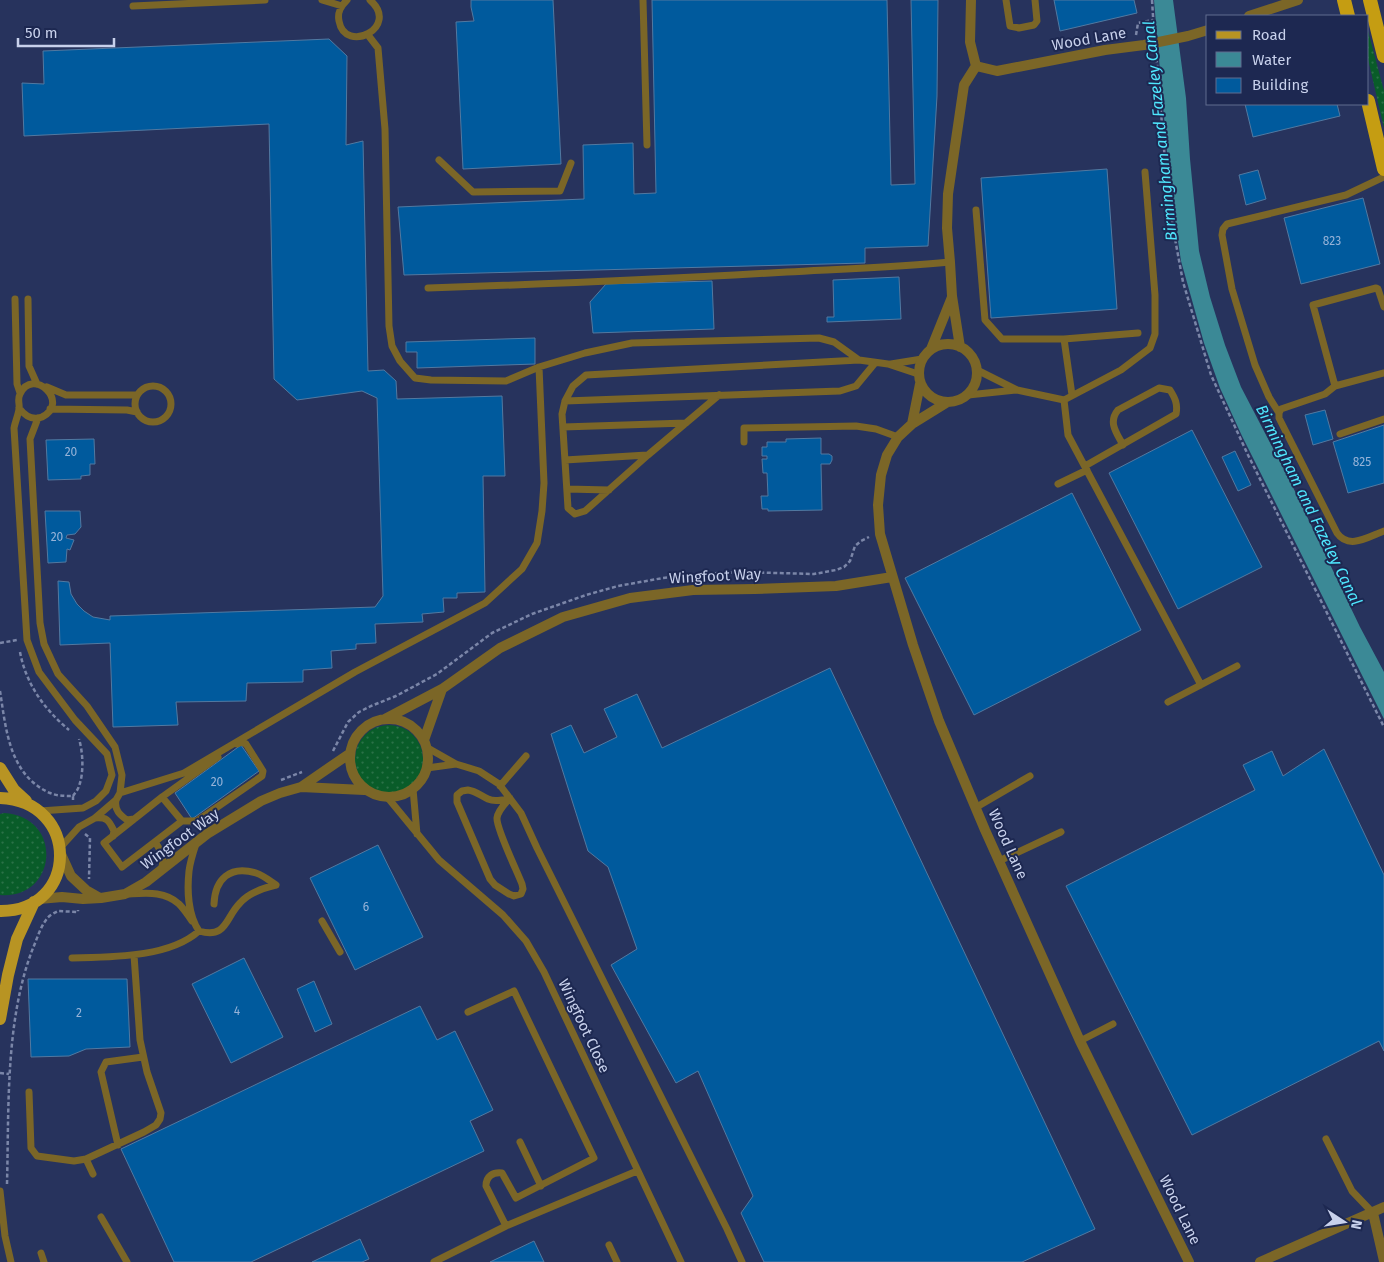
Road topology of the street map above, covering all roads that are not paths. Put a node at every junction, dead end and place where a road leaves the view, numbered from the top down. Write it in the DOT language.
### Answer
graph roads {
  1 [pos="265,0"];
  2 [pos="322,0"];
  3 [pos="370,0"];
  4 [pos="643,0"];
  5 [pos="971,0"];
  6 [pos="1006,0"];
  7 [pos="1035,0"];
  8 [pos="1298,0"];
  9 [pos="1344,0"];
  10 [pos="1370,0"];
  11 [pos="344,3"];
  12 [pos="1274,4"];
  13 [pos="133,6"];
  14 [pos="1251,15"];
  15 [pos="1348,15"];
  16 [pos="1206,31"];
  17 [pos="368,35"];
  18 [pos="1384,52"];
  19 [pos="976,66"];
  20 [pos="1369,105"];
  21 [pos="647,144"];
  22 [pos="439,160"];
  23 [pos="571,163"];
  24 [pos="1384,168"];
  25 [pos="1145,172"];
  26 [pos="1384,177"];
  27 [pos="976,210"];
  28 [pos="950,262"];
  29 [pos="428,288"];
  30 [pos="952,296"];
  31 [pos="15,299"];
  32 [pos="28,299"];
  33 [pos="1384,306"];
  34 [pos="1138,333"];
  35 [pos="1064,339"];
  36 [pos="960,347"];
  37 [pos="931,349"];
  38 [pos="922,359"];
  39 [pos="859,360"];
  40 [pos="876,363"];
  41 [pos="888,364"];
  42 [pos="539,367"];
  43 [pos="977,370"];
  44 [pos="1384,373"];
  45 [pos="919,379"];
  46 [pos="39,385"];
  47 [pos="1335,386"];
  48 [pos="1016,390"];
  49 [pos="20,393"];
  50 [pos="137,395"];
  51 [pos="719,395"];
  52 [pos="968,395"];
  53 [pos="1072,396"];
  54 [pos="1064,400"];
  55 [pos="565,401"];
  56 [pos="946,403"];
  57 [pos="19,408"];
  58 [pos="50,409"];
  59 [pos="137,412"];
  60 [pos="1279,413"];
  61 [pos="38,418"];
  62 [pos="1384,419"];
  63 [pos="686,423"];
  64 [pos="912,424"];
  65 [pos="563,427"];
  66 [pos="1340,434"];
  67 [pos="898,437"];
  68 [pos="744,442"];
  69 [pos="1123,445"];
  70 [pos="648,455"];
  71 [pos="565,460"];
  72 [pos="1086,468"];
  73 [pos="1058,484"];
  74 [pos="567,489"];
  75 [pos="609,490"];
  76 [pos="1384,532"];
  77 [pos="892,577"];
  78 [pos="1236,666"];
  79 [pos="1201,685"];
  80 [pos="442,689"];
  81 [pos="1168,702"];
  82 [pos="385,719"];
  83 [pos="425,744"];
  84 [pos="349,754"];
  85 [pos="526,756"];
  86 [pos="456,764"];
  87 [pos="0,768"];
  88 [pos="427,768"];
  89 [pos="1030,776"];
  90 [pos="500,786"];
  91 [pos="302,787"];
  92 [pos="364,790"];
  93 [pos="413,790"];
  94 [pos="120,793"];
  95 [pos="162,797"];
  96 [pos="0,798"];
  97 [pos="388,798"];
  98 [pos="510,798"];
  99 [pos="116,800"];
  100 [pos="500,804"];
  101 [pos="35,808"];
  102 [pos="976,808"];
  103 [pos="95,818"];
  104 [pos="135,818"];
  105 [pos="182,821"];
  106 [pos="1061,832"];
  107 [pos="417,834"];
  108 [pos="114,836"];
  109 [pos="155,842"];
  110 [pos="196,844"];
  111 [pos="60,851"];
  112 [pos="999,861"];
  113 [pos="161,871"];
  114 [pos="125,894"];
  115 [pos="85,895"];
  116 [pos="37,900"];
  117 [pos="214,904"];
  118 [pos="0,911"];
  119 [pos="322,920"];
  120 [pos="193,923"];
  121 [pos="199,932"];
  122 [pos="340,952"];
  123 [pos="134,956"];
  124 [pos="72,958"];
  125 [pos="468,1012"];
  126 [pos="0,1020"];
  127 [pos="1113,1024"];
  128 [pos="1080,1042"];
  129 [pos="143,1057"];
  130 [pos="30,1092"];
  131 [pos="1326,1139"];
  132 [pos="520,1142"];
  133 [pos="118,1145"];
  134 [pos="86,1159"];
  135 [pos="638,1171"];
  136 [pos="93,1174"];
  137 [pos="541,1186"];
  138 [pos="0,1192"];
  139 [pos="1384,1207"];
  140 [pos="1373,1212"];
  141 [pos="101,1217"];
  142 [pos="506,1226"];
  143 [pos="609,1246"];
  144 [pos="41,1253"];
  145 [pos="11,1262"];
  146 [pos="44,1262"];
  147 [pos="127,1262"];
  148 [pos="434,1262"];
  149 [pos="617,1262"];
  150 [pos="681,1262"];
  151 [pos="742,1262"];
  152 [pos="1189,1262"];
  153 [pos="1260,1262"];
  154 [pos="1384,1262"];
  1 -- 13 [label="lane"];
  2 -- 11 [label="lane"];
  3 -- 17 [label="lane"];
  4 -- 21 [label="lane"];
  5 -- 19 [label="street"];
  6 -- 7 [label="lane"];
  8 -- 12 [label="street"];
  9 -- 15 [label="highway"];
  10 -- 18 [label="highway"];
  11 -- 17 [label="lane"];
  12 -- 14 [label="street"];
  16 -- 19 [label="street, Wood Lane"];
  17 -- 42 [label="lane"];
  19 -- 28 [label="street"];
  20 -- 24 [label="highway"];
  22 -- 23 [label="lane"];
  25 -- 53 [label="lane"];
  26 -- 60 [label="lane"];
  27 -- 35 [label="lane"];
  28 -- 29 [label="lane"];
  28 -- 30 [label="street"];
  30 -- 36 [label="street"];
  30 -- 37 [label="street"];
  31 -- 49 [label="lane"];
  32 -- 46 [label="lane"];
  33 -- 47 [label="lane"];
  34 -- 35 [label="lane"];
  35 -- 53 [label="lane"];
  36 -- 37 [label="street"];
  36 -- 43 [label="street"];
  37 -- 38 [label="street"];
  38 -- 41 [label="lane"];
  38 -- 45 [label="street"];
  39 -- 40 [label="lane"];
  39 -- 42 [label="lane"];
  39 -- 55 [label="lane"];
  40 -- 41 [label="lane"];
  40 -- 51 [label="lane"];
  41 -- 45 [label="lane"];
  42 -- 94 [label="lane"];
  43 -- 48 [label="lane"];
  43 -- 52 [label="street"];
  44 -- 47 [label="lane"];
  45 -- 56 [label="street"];
  45 -- 64 [label="street"];
  46 -- 49 [label="lane"];
  46 -- 50 [label="lane"];
  46 -- 58 [label="lane"];
  47 -- 60 [label="lane"];
  48 -- 52 [label="lane"];
  48 -- 54 [label="lane"];
  49 -- 57 [label="lane"];
  50 -- 59 [label="lane"];
  50 -- 59 [label="lane"];
  51 -- 55 [label="lane"];
  51 -- 63 [label="lane"];
  52 -- 56 [label="street"];
  53 -- 54 [label="lane"];
  54 -- 72 [label="lane"];
  55 -- 65 [label="lane"];
  56 -- 64 [label="street, Wood Lane"];
  57 -- 61 [label="lane"];
  57 -- 101 [label="lane"];
  58 -- 59 [label="lane"];
  58 -- 61 [label="lane"];
  60 -- 76 [label="lane"];
  61 -- 94 [label="lane"];
  62 -- 66 [label="lane"];
  63 -- 65 [label="lane"];
  63 -- 70 [label="lane"];
  64 -- 67 [label="street, Wood Lane"];
  65 -- 71 [label="lane"];
  67 -- 68 [label="lane"];
  67 -- 77 [label="street, Wood Lane"];
  69 -- 69 [label="lane"];
  69 -- 72 [label="lane"];
  70 -- 71 [label="lane"];
  70 -- 75 [label="lane"];
  71 -- 74 [label="lane"];
  72 -- 73 [label="lane"];
  72 -- 79 [label="lane"];
  74 -- 75 [label="lane"];
  74 -- 75 [label="lane"];
  77 -- 80 [label="street, Wingfoot Way"];
  77 -- 102 [label="street, Wood Lane"];
  78 -- 79 [label="lane"];
  79 -- 81 [label="lane"];
  80 -- 82 [label="street, Wingfoot Way"];
  80 -- 83 [label="street"];
  82 -- 83 [label="street"];
  82 -- 84 [label="street"];
  83 -- 86 [label="lane"];
  83 -- 88 [label="street"];
  84 -- 91 [label="street, Wingfoot Way"];
  84 -- 92 [label="street"];
  85 -- 90 [label="lane"];
  86 -- 88 [label="lane"];
  86 -- 90 [label="lane"];
  87 -- 101 [label="main road"];
  88 -- 93 [label="street"];
  89 -- 102 [label="lane"];
  90 -- 98 [label="lane"];
  91 -- 92 [label="street, Wingfoot Way"];
  91 -- 110 [label="street, Wingfoot Way"];
  92 -- 97 [label="street"];
  93 -- 97 [label="street"];
  93 -- 107 [label="lane"];
  94 -- 99 [label="lane"];
  95 -- 104 [label="lane"];
  95 -- 105 [label="lane"];
  95 -- 105 [label="lane"];
  96 -- 101 [label="main road"];
  97 -- 107 [label="lane, Wingfoot Close"];
  98 -- 100 [label="lane"];
  98 -- 151 [label="lane"];
  99 -- 103 [label="lane"];
  99 -- 104 [label="lane"];
  100 -- 100 [label="lane"];
  101 -- 111 [label="main road"];
  102 -- 112 [label="street, Wood Lane"];
  103 -- 108 [label="lane"];
  103 -- 111 [label="lane"];
  104 -- 108 [label="lane"];
  105 -- 109 [label="lane"];
  106 -- 112 [label="lane"];
  107 -- 135 [label="lane, Wingfoot Close"];
  108 -- 109 [label="lane"];
  109 -- 113 [label="lane"];
  110 -- 113 [label="street, Wingfoot Way"];
  110 -- 120 [label="lane"];
  111 -- 115 [label="street, Wingfoot Way"];
  111 -- 116 [label="main road"];
  112 -- 128 [label="street, Wood Lane"];
  113 -- 114 [label="street, Wingfoot Way"];
  114 -- 115 [label="street, Wingfoot Way"];
  114 -- 120 [label="lane"];
  115 -- 116 [label="street, Wingfoot Way"];
  116 -- 118 [label="main road"];
  116 -- 126 [label="main road"];
  117 -- 121 [label="lane"];
  119 -- 122 [label="lane"];
  120 -- 121 [label="lane"];
  121 -- 123 [label="lane"];
  123 -- 124 [label="lane"];
  123 -- 129 [label="lane"];
  125 -- 137 [label="lane"];
  127 -- 128 [label="lane"];
  128 -- 152 [label="street, Wood Lane"];
  129 -- 133 [label="lane"];
  129 -- 133 [label="lane"];
  130 -- 134 [label="lane"];
  131 -- 140 [label="lane"];
  132 -- 137 [label="lane"];
  133 -- 134 [label="lane"];
  134 -- 136 [label="lane"];
  135 -- 142 [label="lane"];
  135 -- 150 [label="lane, Wingfoot Close"];
  137 -- 142 [label="lane"];
  138 -- 145 [label="lane"];
  139 -- 140 [label="street"];
  140 -- 153 [label="street"];
  140 -- 154 [label="street"];
  141 -- 147 [label="lane"];
  142 -- 148 [label="lane"];
  143 -- 149 [label="lane"];
  144 -- 146 [label="lane"];
}
